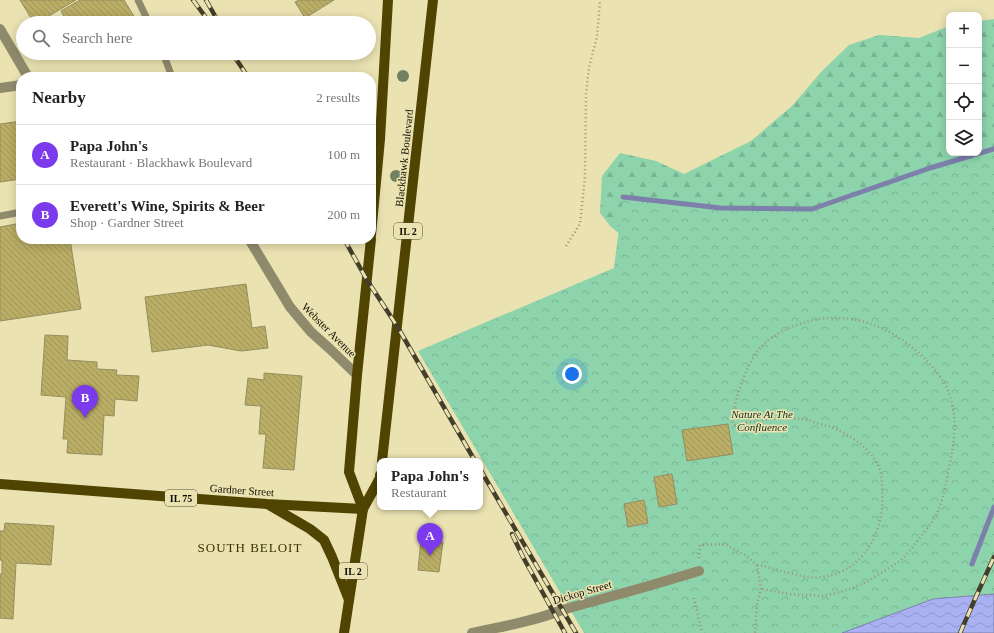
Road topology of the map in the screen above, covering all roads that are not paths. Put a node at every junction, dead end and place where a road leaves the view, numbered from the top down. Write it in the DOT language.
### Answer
graph roads {
  1 [pos="138,0"];
  2 [pos="388,0"];
  3 [pos="434,0"];
  4 [pos="146,16"];
  5 [pos="0,29"];
  6 [pos="16,56"];
  7 [pos="18,60"];
  8 [pos="165,60"];
  9 [pos="25,72"];
  10 [pos="170,72"];
  11 [pos="16,86"];
  12 [pos="0,88"];
  13 [pos="376,182"];
  14 [pos="16,213"];
  15 [pos="0,216"];
  16 [pos="252,244"];
  17 [pos="370,244"];
  18 [pos="357,375"];
  19 [pos="382,458"];
  20 [pos="377,483"];
  21 [pos="0,484"];
  22 [pos="267,504"];
  23 [pos="363,509"];
  24 [pos="699,571"];
  25 [pos="349,600"];
  26 [pos="344,633"];
  27 [pos="472,633"];
  1 -- 4 [label="lane"];
  2 -- 13 [label="main road"];
  3 -- 19 [label="main road, Blackhawk Boulevard / IL 2"];
  5 -- 6 [label="street"];
  7 -- 9 [label="street"];
  8 -- 10 [label="lane"];
  11 -- 12 [label="street"];
  14 -- 15 [label="lane"];
  16 -- 18 [label="street, Webster Avenue"];
  17 -- 18 [label="main road, IL 2"];
  18 -- 23 [label="main road, IL 2"];
  20 -- 23 [label="main road, IL 2"];
  21 -- 22 [label="main road, Gardner Street / IL 75"];
  22 -- 23 [label="main road, Gardner Street / IL 75"];
  22 -- 25 [label="main road"];
  23 -- 25 [label="main road, IL 2"];
  24 -- 27 [label="street, Dickop Street"];
  25 -- 26 [label="main road, IL 2"];
}
